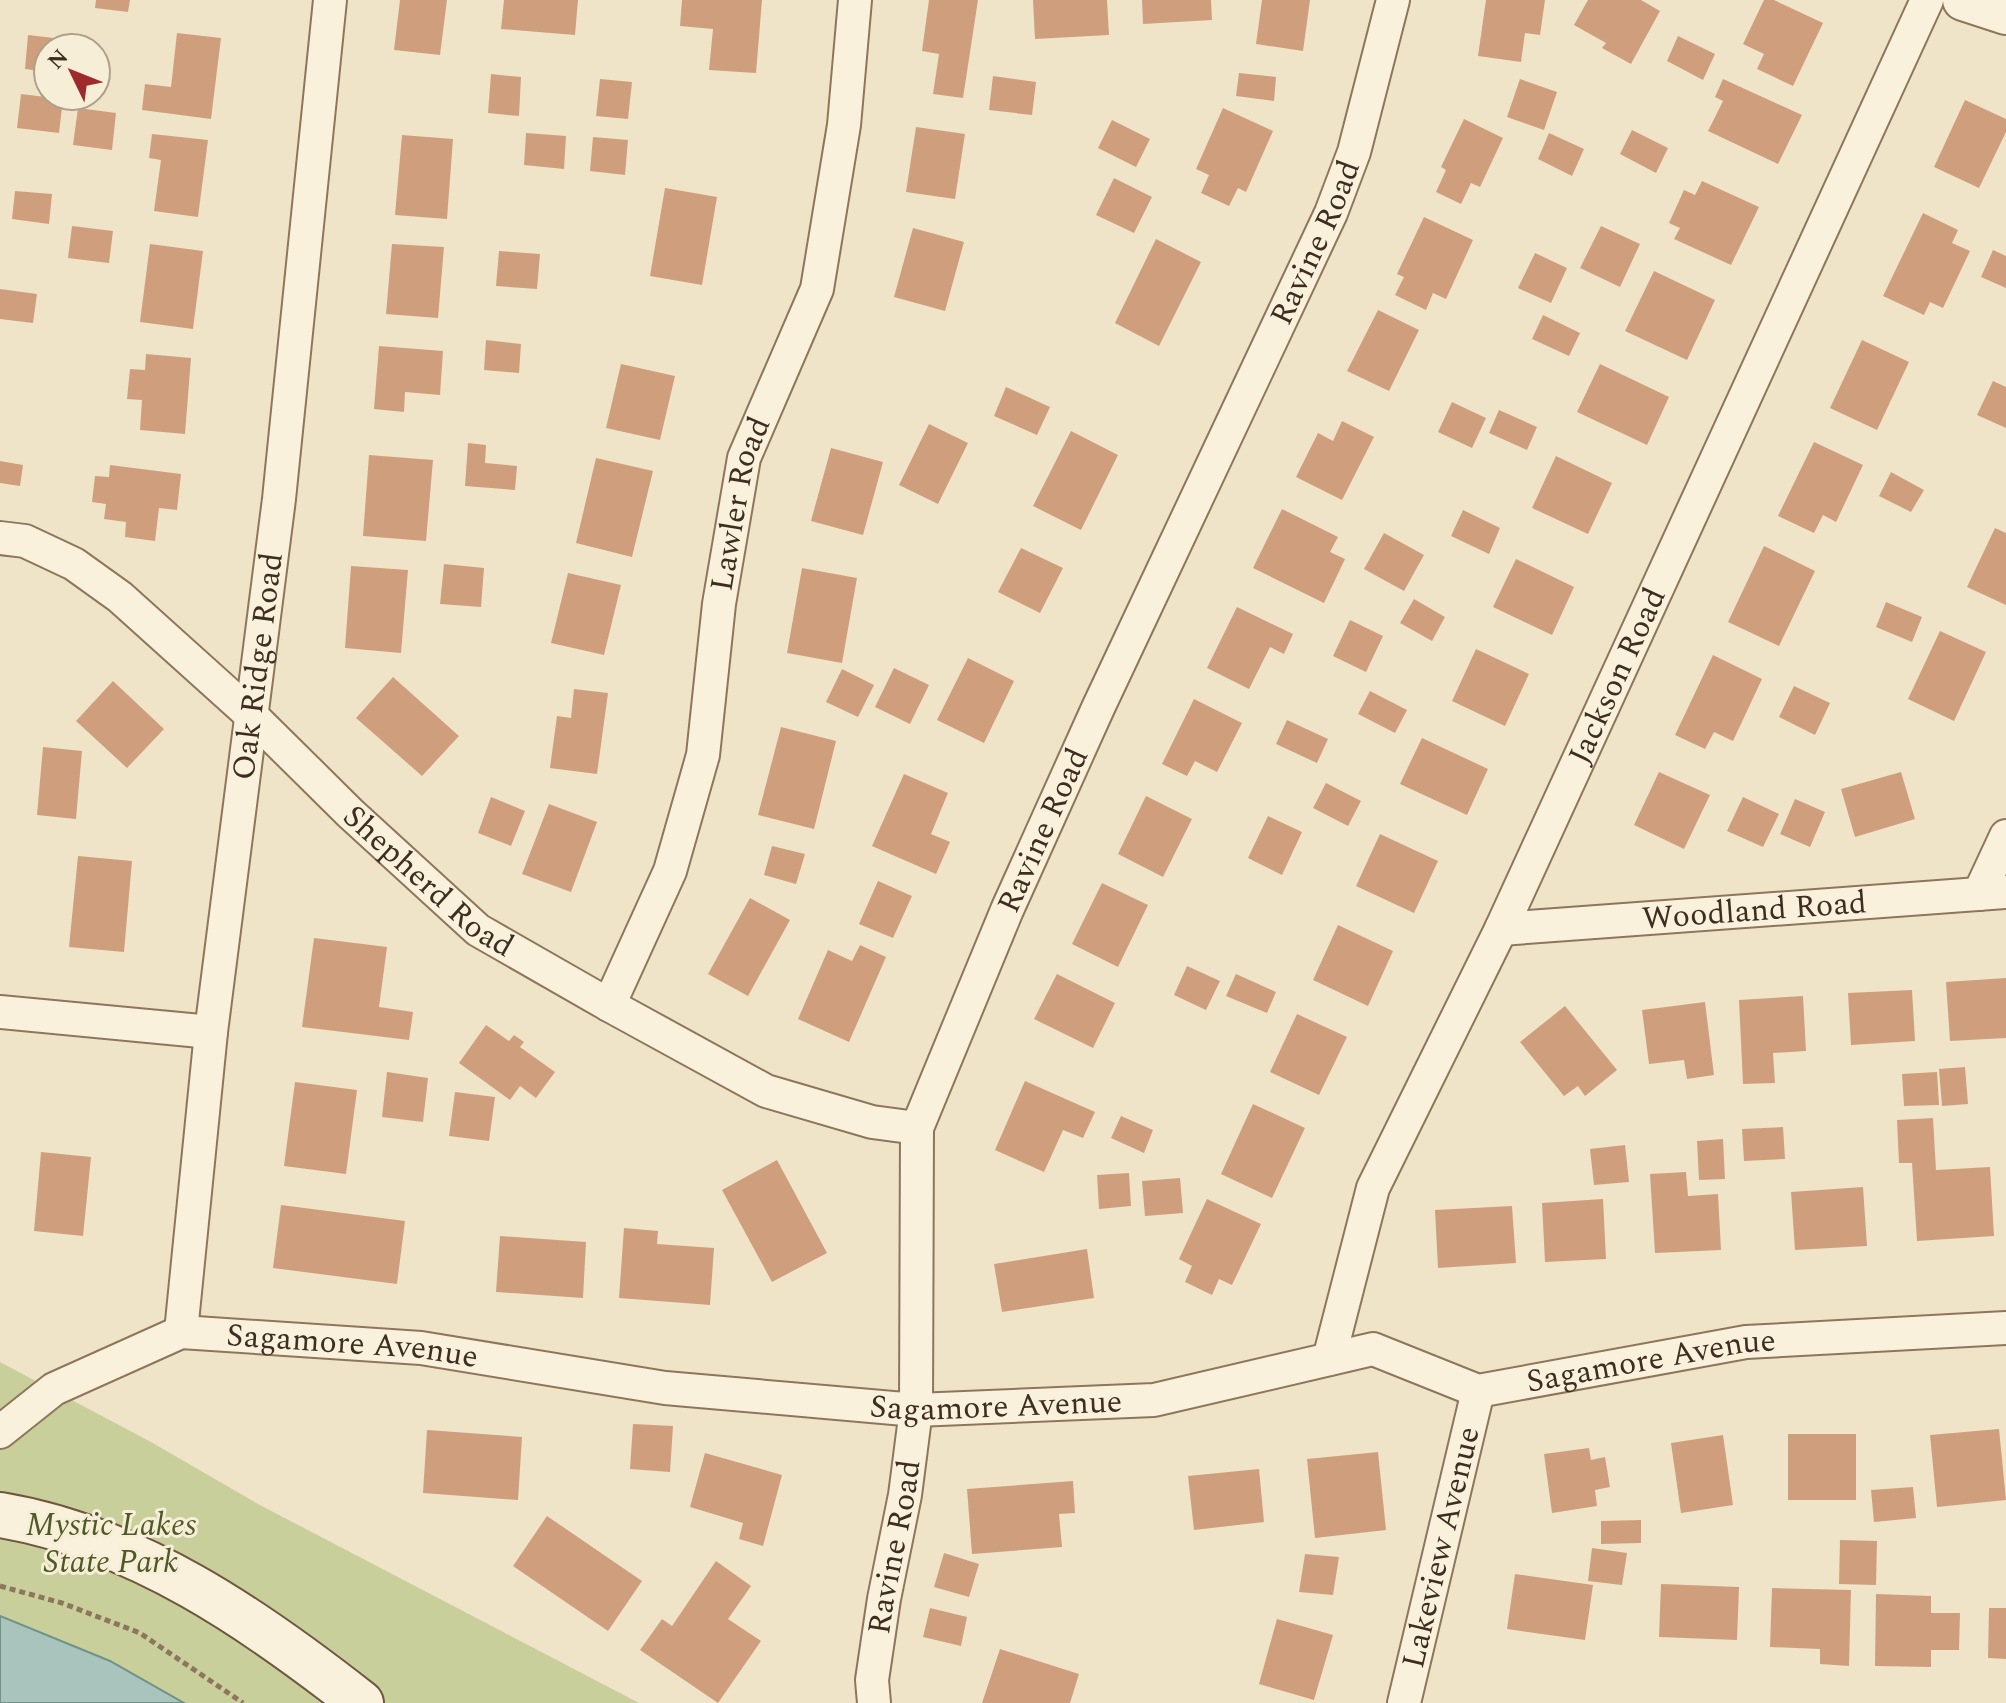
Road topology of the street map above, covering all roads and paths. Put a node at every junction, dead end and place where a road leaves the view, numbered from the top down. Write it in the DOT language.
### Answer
graph roads {
  1 [pos="330,0"];
  2 [pos="855,0"];
  3 [pos="1393,0"];
  4 [pos="1927,0"];
  5 [pos="1963,0"];
  6 [pos="2006,14"];
  7 [pos="0,538"];
  8 [pos="250,714"];
  9 [pos="2006,836"];
  10 [pos="1992,893"];
  11 [pos="1501,929"];
  12 [pos="609,1005"];
  13 [pos="0,1012"];
  14 [pos="211,1032"];
  15 [pos="917,1128"];
  16 [pos="2006,1328"];
  17 [pos="181,1332"];
  18 [pos="1329,1359"];
  19 [pos="1478,1391"];
  20 [pos="916,1410"];
  21 [pos="0,1432"];
  22 [pos="0,1515"];
  23 [pos="0,1586"];
  24 [pos="243,1703"];
  25 [pos="361,1703"];
  26 [pos="874,1703"];
  27 [pos="1403,1703"];
  1 -- 8 [label="street, Oak Ridge Road"];
  2 -- 12 [label="street, Lawler Road"];
  3 -- 15 [label="street, Ravine Road"];
  4 -- 11 [label="street, Jackson Road"];
  5 -- 6 [label="street"];
  7 -- 8 [label="street, Shepherd Road"];
  8 -- 12 [label="street, Shepherd Road"];
  8 -- 14 [label="street, Oak Ridge Road"];
  9 -- 10 [label="street"];
  10 -- 11 [label="street, Woodland Road"];
  11 -- 18 [label="street, Jackson Road"];
  12 -- 15 [label="street, Shepherd Road"];
  13 -- 14 [label="street"];
  14 -- 17 [label="street, Oak Ridge Road"];
  15 -- 20 [label="street, Ravine Road"];
  16 -- 19 [label="street, Sagamore Avenue"];
  17 -- 20 [label="street, Sagamore Avenue"];
  17 -- 21 [label="street, Sagamore Avenue"];
  18 -- 19 [label="street, Sagamore Avenue"];
  18 -- 20 [label="street, Sagamore Avenue"];
  19 -- 27 [label="street, Lakeview Avenue"];
  20 -- 26 [label="street, Ravine Road"];
  22 -- 25 [label="main road"];
  23 -- 24 [label="path"];
}
